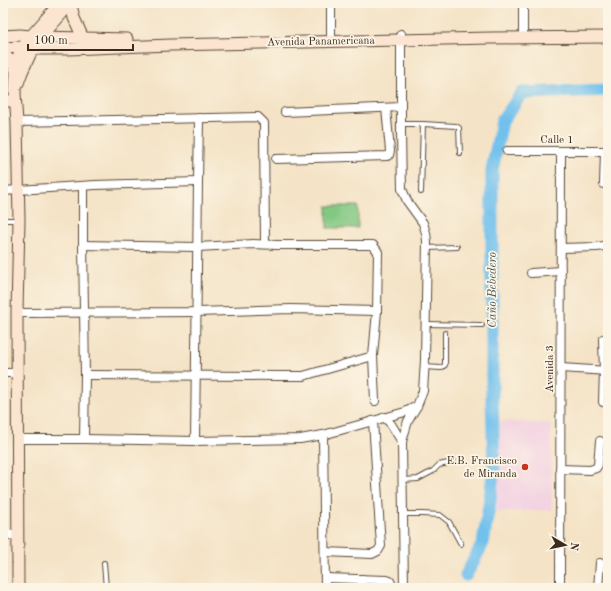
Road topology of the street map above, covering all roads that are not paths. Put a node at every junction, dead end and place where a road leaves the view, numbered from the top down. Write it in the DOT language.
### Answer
graph roads {
  1 [pos="331,3"];
  2 [pos="523,3"];
  3 [pos="67,4"];
  4 [pos="608,30"];
  5 [pos="523,35"];
  6 [pos="3,36"];
  7 [pos="31,36"];
  8 [pos="401,37"];
  9 [pos="608,37"];
  10 [pos="83,38"];
  11 [pos="331,38"];
  12 [pos="3,48"];
  13 [pos="28,48"];
  14 [pos="56,49"];
  15 [pos="3,54"];
  16 [pos="19,71"];
  17 [pos="15,97"];
  18 [pos="3,102"];
  19 [pos="401,107"];
  20 [pos="386,108"];
  21 [pos="285,112"];
  22 [pos="199,118"];
  23 [pos="16,122"];
  24 [pos="401,124"];
  25 [pos="423,124"];
  26 [pos="507,151"];
  27 [pos="562,151"];
  28 [pos="606,151"];
  29 [pos="460,153"];
  30 [pos="276,159"];
  31 [pos="198,182"];
  32 [pos="604,184"];
  33 [pos="84,186"];
  34 [pos="18,190"];
  35 [pos="3,191"];
  36 [pos="421,192"];
  37 [pos="3,220"];
  38 [pos="18,220"];
  39 [pos="608,240"];
  40 [pos="265,244"];
  41 [pos="82,245"];
  42 [pos="197,246"];
  43 [pos="457,247"];
  44 [pos="427,248"];
  45 [pos="561,248"];
  46 [pos="561,271"];
  47 [pos="532,273"];
  48 [pos="377,311"];
  49 [pos="84,312"];
  50 [pos="197,312"];
  51 [pos="17,313"];
  52 [pos="425,324"];
  53 [pos="482,324"];
  54 [pos="446,333"];
  55 [pos="603,338"];
  56 [pos="373,356"];
  57 [pos="424,367"];
  58 [pos="561,368"];
  59 [pos="606,371"];
  60 [pos="17,373"];
  61 [pos="3,374"];
  62 [pos="85,375"];
  63 [pos="196,376"];
  64 [pos="374,401"];
  65 [pos="603,402"];
  66 [pos="417,406"];
  67 [pos="384,417"];
  68 [pos="373,421"];
  69 [pos="323,435"];
  70 [pos="17,439"];
  71 [pos="84,439"];
  72 [pos="194,441"];
  73 [pos="600,441"];
  74 [pos="402,442"];
  75 [pos="453,462"];
  76 [pos="560,469"];
  77 [pos="403,480"];
  78 [pos="403,514"];
  79 [pos="3,535"];
  80 [pos="17,535"];
  81 [pos="460,544"];
  82 [pos="325,552"];
  83 [pos="104,563"];
  84 [pos="600,563"];
  85 [pos="326,578"];
  86 [pos="362,584"];
  87 [pos="18,588"];
  88 [pos="106,588"];
  89 [pos="326,588"];
  90 [pos="391,588"];
  91 [pos="404,588"];
  92 [pos="560,588"];
  93 [pos="598,588"];
  1 -- 11 [label="street"];
  2 -- 5 [label="street"];
  3 -- 7 [label="main road"];
  3 -- 7 [label="main road"];
  3 -- 10 [label="main road"];
  4 -- 5 [label="main road, Avenida Panamericana"];
  5 -- 8 [label="main road, Avenida Panamericana"];
  5 -- 9 [label="main road, Avenida Panamericana"];
  6 -- 7 [label="main road, Avenida Panamericana"];
  7 -- 10 [label="main road, Avenida Panamericana"];
  7 -- 13 [label="main road"];
  8 -- 11 [label="main road, Avenida Panamericana"];
  8 -- 19 [label="street"];
  10 -- 11 [label="main road, Avenida Panamericana"];
  11 -- 14 [label="main road, Avenida Panamericana"];
  12 -- 13 [label="main road, Avenida Panamericana"];
  13 -- 14 [label="main road, Avenida Panamericana"];
  13 -- 16 [label="main road"];
  14 -- 16 [label="main road"];
  15 -- 16 [label="main road"];
  16 -- 17 [label="main road"];
  17 -- 18 [label="main road"];
  17 -- 23 [label="main road"];
  19 -- 20 [label="street"];
  19 -- 24 [label="street"];
  20 -- 21 [label="street"];
  20 -- 30 [label="street"];
  22 -- 23 [label="street"];
  22 -- 31 [label="street"];
  22 -- 40 [label="street"];
  23 -- 34 [label="main road"];
  24 -- 25 [label="lane"];
  24 -- 44 [label="street"];
  25 -- 29 [label="lane"];
  25 -- 36 [label="lane"];
  26 -- 27 [label="street, Calle 1"];
  27 -- 28 [label="street, Calle 1"];
  27 -- 45 [label="street, Avenida 3"];
  28 -- 32 [label="street"];
  31 -- 33 [label="street"];
  31 -- 42 [label="street"];
  33 -- 34 [label="street"];
  33 -- 41 [label="street"];
  34 -- 35 [label="street"];
  34 -- 38 [label="main road"];
  37 -- 38 [label="lane"];
  38 -- 51 [label="main road"];
  39 -- 45 [label="street"];
  40 -- 42 [label="street"];
  40 -- 48 [label="street"];
  41 -- 42 [label="street"];
  41 -- 49 [label="street"];
  42 -- 50 [label="street"];
  43 -- 44 [label="lane"];
  44 -- 52 [label="street"];
  45 -- 46 [label="street, Avenida 3"];
  46 -- 47 [label="street"];
  46 -- 58 [label="street, Avenida 3"];
  48 -- 50 [label="street"];
  48 -- 56 [label="street"];
  49 -- 50 [label="street"];
  49 -- 51 [label="street"];
  49 -- 62 [label="street"];
  50 -- 63 [label="street"];
  51 -- 60 [label="main road"];
  52 -- 53 [label="lane"];
  52 -- 57 [label="street"];
  54 -- 57 [label="lane"];
  55 -- 59 [label="street"];
  56 -- 63 [label="street"];
  56 -- 64 [label="street"];
  57 -- 66 [label="street"];
  58 -- 59 [label="street"];
  58 -- 76 [label="street, Avenida 3"];
  59 -- 65 [label="street"];
  60 -- 61 [label="street"];
  60 -- 70 [label="main road"];
  62 -- 63 [label="street"];
  62 -- 71 [label="street"];
  63 -- 72 [label="street"];
  66 -- 67 [label="street"];
  66 -- 74 [label="street"];
  67 -- 68 [label="street"];
  67 -- 74 [label="street"];
  68 -- 69 [label="street"];
  68 -- 82 [label="street"];
  69 -- 72 [label="street"];
  69 -- 82 [label="street"];
  70 -- 71 [label="street"];
  70 -- 80 [label="main road"];
  71 -- 72 [label="street"];
  73 -- 76 [label="street"];
  74 -- 77 [label="street"];
  75 -- 77 [label="lane"];
  76 -- 92 [label="street, Avenida 3"];
  77 -- 78 [label="street"];
  78 -- 81 [label="lane"];
  78 -- 91 [label="street"];
  79 -- 80 [label="street"];
  80 -- 87 [label="main road"];
  82 -- 85 [label="street"];
  83 -- 88 [label="lane"];
  84 -- 93 [label="street"];
  85 -- 86 [label="street"];
  85 -- 89 [label="street"];
  86 -- 90 [label="street"];
}
